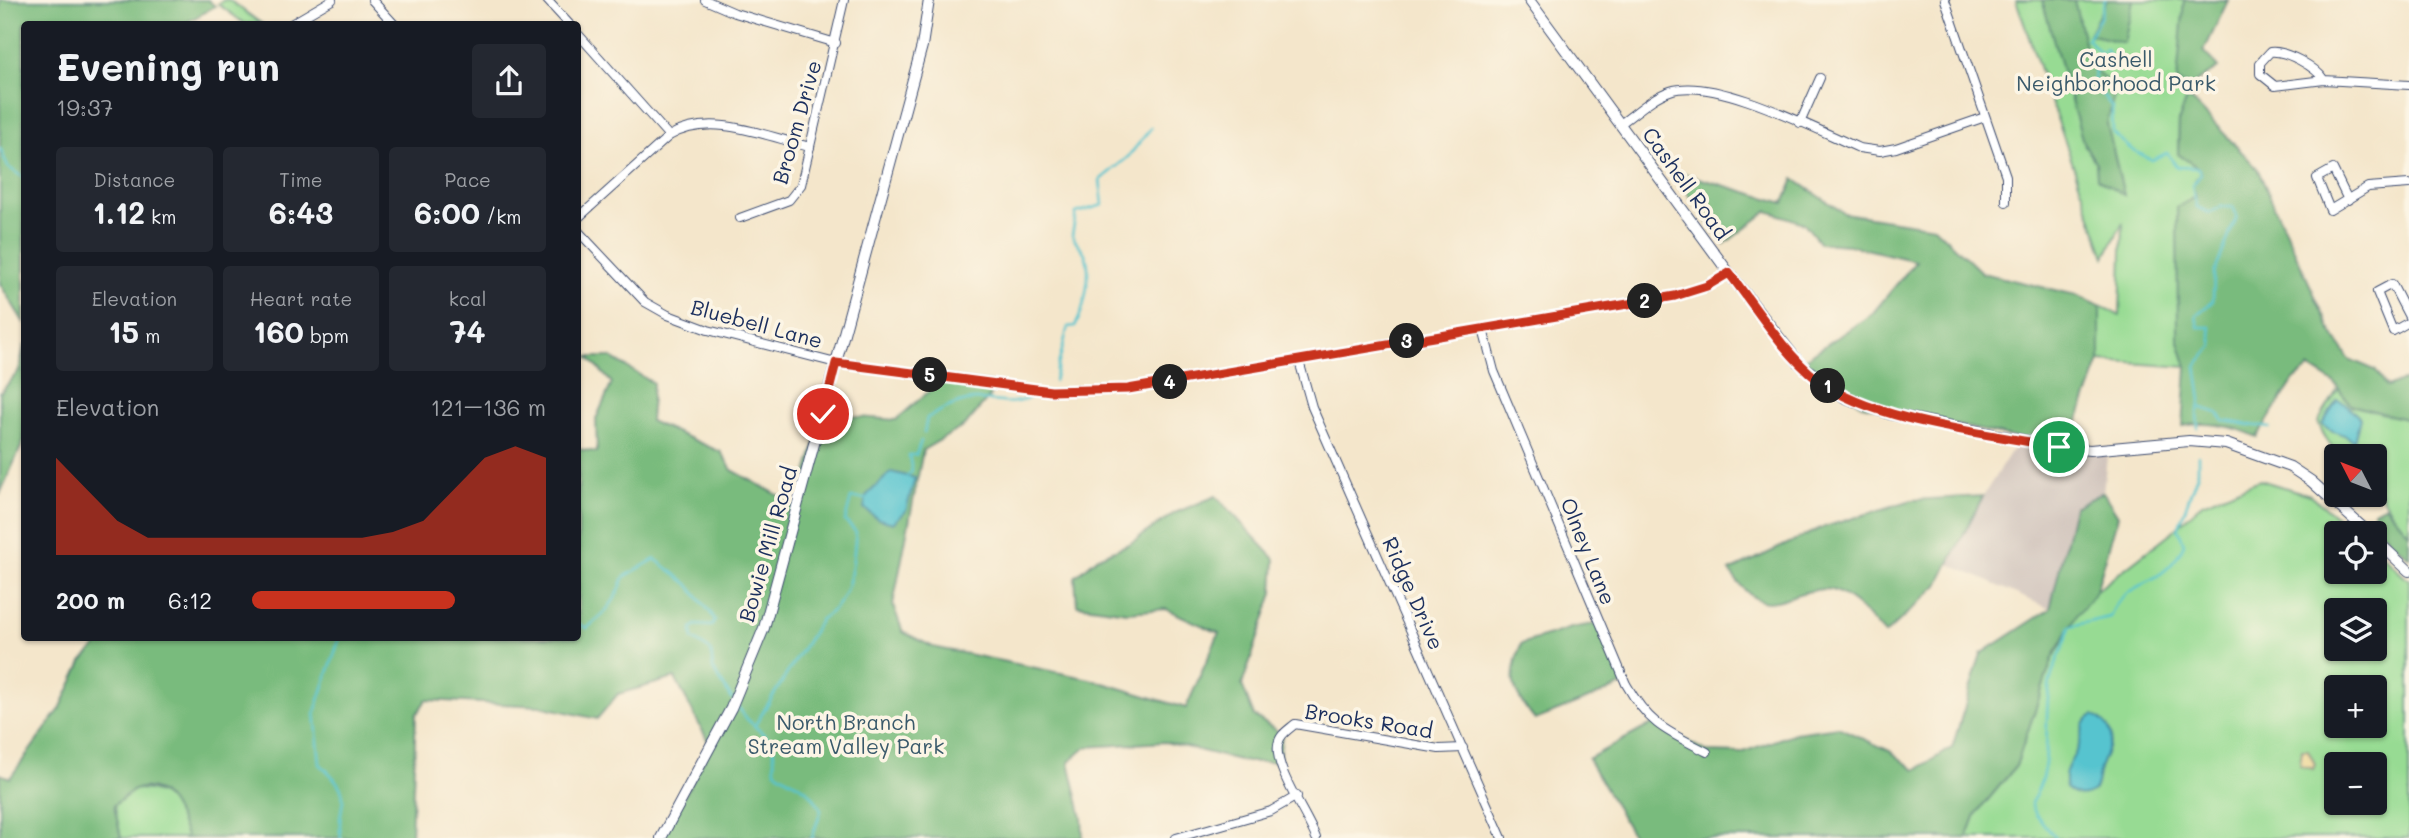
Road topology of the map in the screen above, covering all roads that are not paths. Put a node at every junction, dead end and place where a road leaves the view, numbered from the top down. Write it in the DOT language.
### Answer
graph roads {
  1 [pos="332,0"];
  2 [pos="372,0"];
  3 [pos="547,0"];
  4 [pos="705,0"];
  5 [pos="844,0"];
  6 [pos="929,0"];
  7 [pos="1529,0"];
  8 [pos="1945,0"];
  9 [pos="296,21"];
  10 [pos="391,21"];
  11 [pos="566,21"];
  12 [pos="581,37"];
  13 [pos="836,43"];
  14 [pos="1820,78"];
  15 [pos="2325,80"];
  16 [pos="2409,85"];
  17 [pos="1985,117"];
  18 [pos="1800,123"];
  19 [pos="1620,124"];
  20 [pos="669,136"];
  21 [pos="810,147"];
  22 [pos="2409,184"];
  23 [pos="2348,200"];
  24 [pos="2006,202"];
  25 [pos="581,215"];
  26 [pos="740,218"];
  27 [pos="581,234"];
  28 [pos="1729,273"];
  29 [pos="2409,293"];
  30 [pos="2400,301"];
  31 [pos="2409,317"];
  32 [pos="2409,322"];
  33 [pos="1483,329"];
  34 [pos="1299,361"];
  35 [pos="836,363"];
  36 [pos="2356,521"];
  37 [pos="2387,550"];
  38 [pos="2409,571"];
  39 [pos="1463,748"];
  40 [pos="1707,752"];
  41 [pos="1297,796"];
  42 [pos="661,838"];
  43 [pos="1176,838"];
  44 [pos="1316,838"];
  45 [pos="1502,838"];
  1 -- 9 [label="street"];
  2 -- 10 [label="street"];
  3 -- 11 [label="street"];
  4 -- 13 [label="street"];
  5 -- 13 [label="street, Broom Drive"];
  6 -- 35 [label="street, Bowie Mill Road"];
  7 -- 19 [label="street, Cashell Road"];
  8 -- 17 [label="street"];
  12 -- 20 [label="street"];
  13 -- 21 [label="street, Broom Drive"];
  14 -- 18 [label="street"];
  15 -- 15 [label="street"];
  15 -- 16 [label="street"];
  17 -- 18 [label="street"];
  17 -- 24 [label="street"];
  18 -- 19 [label="street"];
  19 -- 28 [label="street, Cashell Road"];
  20 -- 21 [label="street"];
  20 -- 25 [label="street"];
  21 -- 26 [label="street, Broom Drive"];
  22 -- 23 [label="street"];
  23 -- 23 [label="street"];
  27 -- 35 [label="street, Bluebell Lane"];
  28 -- 33 [label="street, Bluebell Lane"];
  28 -- 36 [label="street, Cashell Road"];
  29 -- 30 [label="street"];
  30 -- 31 [label="street"];
  30 -- 32 [label="street"];
  33 -- 34 [label="street, Bluebell Lane"];
  33 -- 40 [label="street, Olney Lane"];
  34 -- 35 [label="street, Bluebell Lane"];
  34 -- 39 [label="street, Ridge Drive"];
  35 -- 42 [label="street, Bowie Mill Road"];
  37 -- 38 [label="street"];
  39 -- 41 [label="street, Brooks Road"];
  39 -- 45 [label="street, Ridge Drive"];
  41 -- 43 [label="street"];
  41 -- 44 [label="street"];
}
